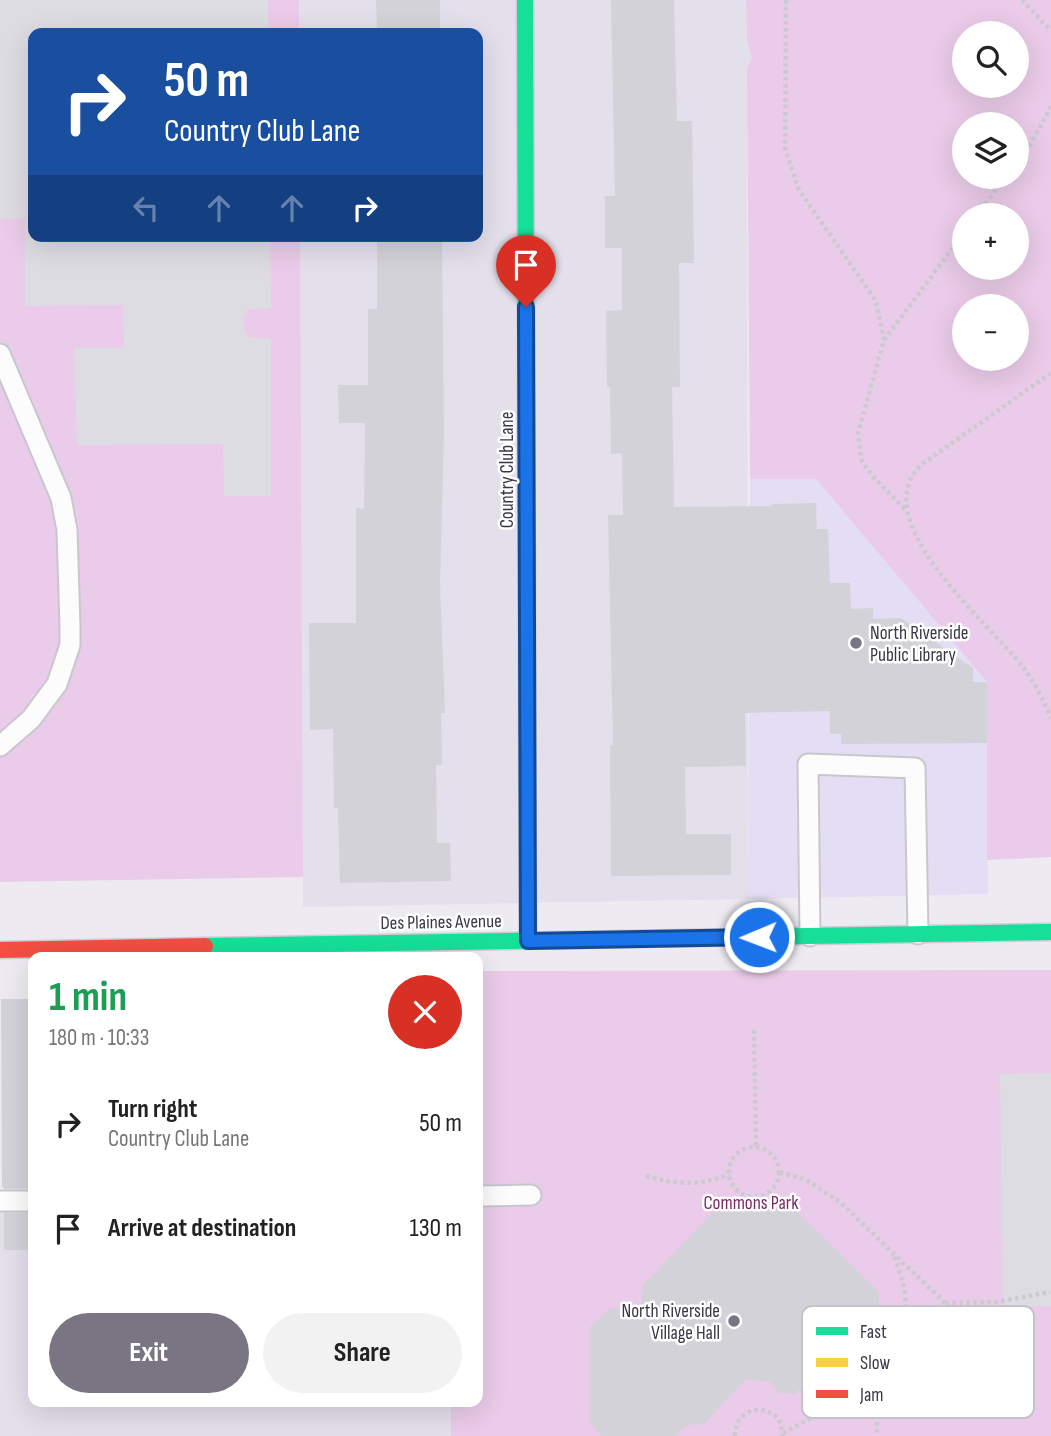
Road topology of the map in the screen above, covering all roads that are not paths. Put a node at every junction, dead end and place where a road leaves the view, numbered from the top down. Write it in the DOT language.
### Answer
graph roads {
  1 [pos="525,0"];
  2 [pos="0,354"];
  3 [pos="0,746"];
  4 [pos="1051,932"];
  5 [pos="918,934"];
  6 [pos="810,936"];
  7 [pos="528,941"];
  8 [pos="0,950"];
  9 [pos="405,950"];
  10 [pos="274,951"];
  11 [pos="68,952"];
  12 [pos="188,952"];
  13 [pos="531,1195"];
  14 [pos="483,1196"];
  15 [pos="28,1200"];
  16 [pos="0,1201"];
  1 -- 7 [label="main road, Country Club Lane"];
  2 -- 3 [label="lane"];
  4 -- 5 [label="main road, Des Plaines Avenue"];
  5 -- 6 [label="main road, Des Plaines Avenue"];
  5 -- 6 [label="lane"];
  6 -- 7 [label="main road, Des Plaines Avenue"];
  7 -- 9 [label="main road, Des Plaines Avenue"];
  8 -- 11 [label="main road, Des Plaines Avenue"];
  9 -- 10 [label="main road, Des Plaines Avenue"];
  10 -- 12 [label="main road, Des Plaines Avenue"];
  13 -- 14 [label="lane"];
  15 -- 16 [label="lane"];
}
